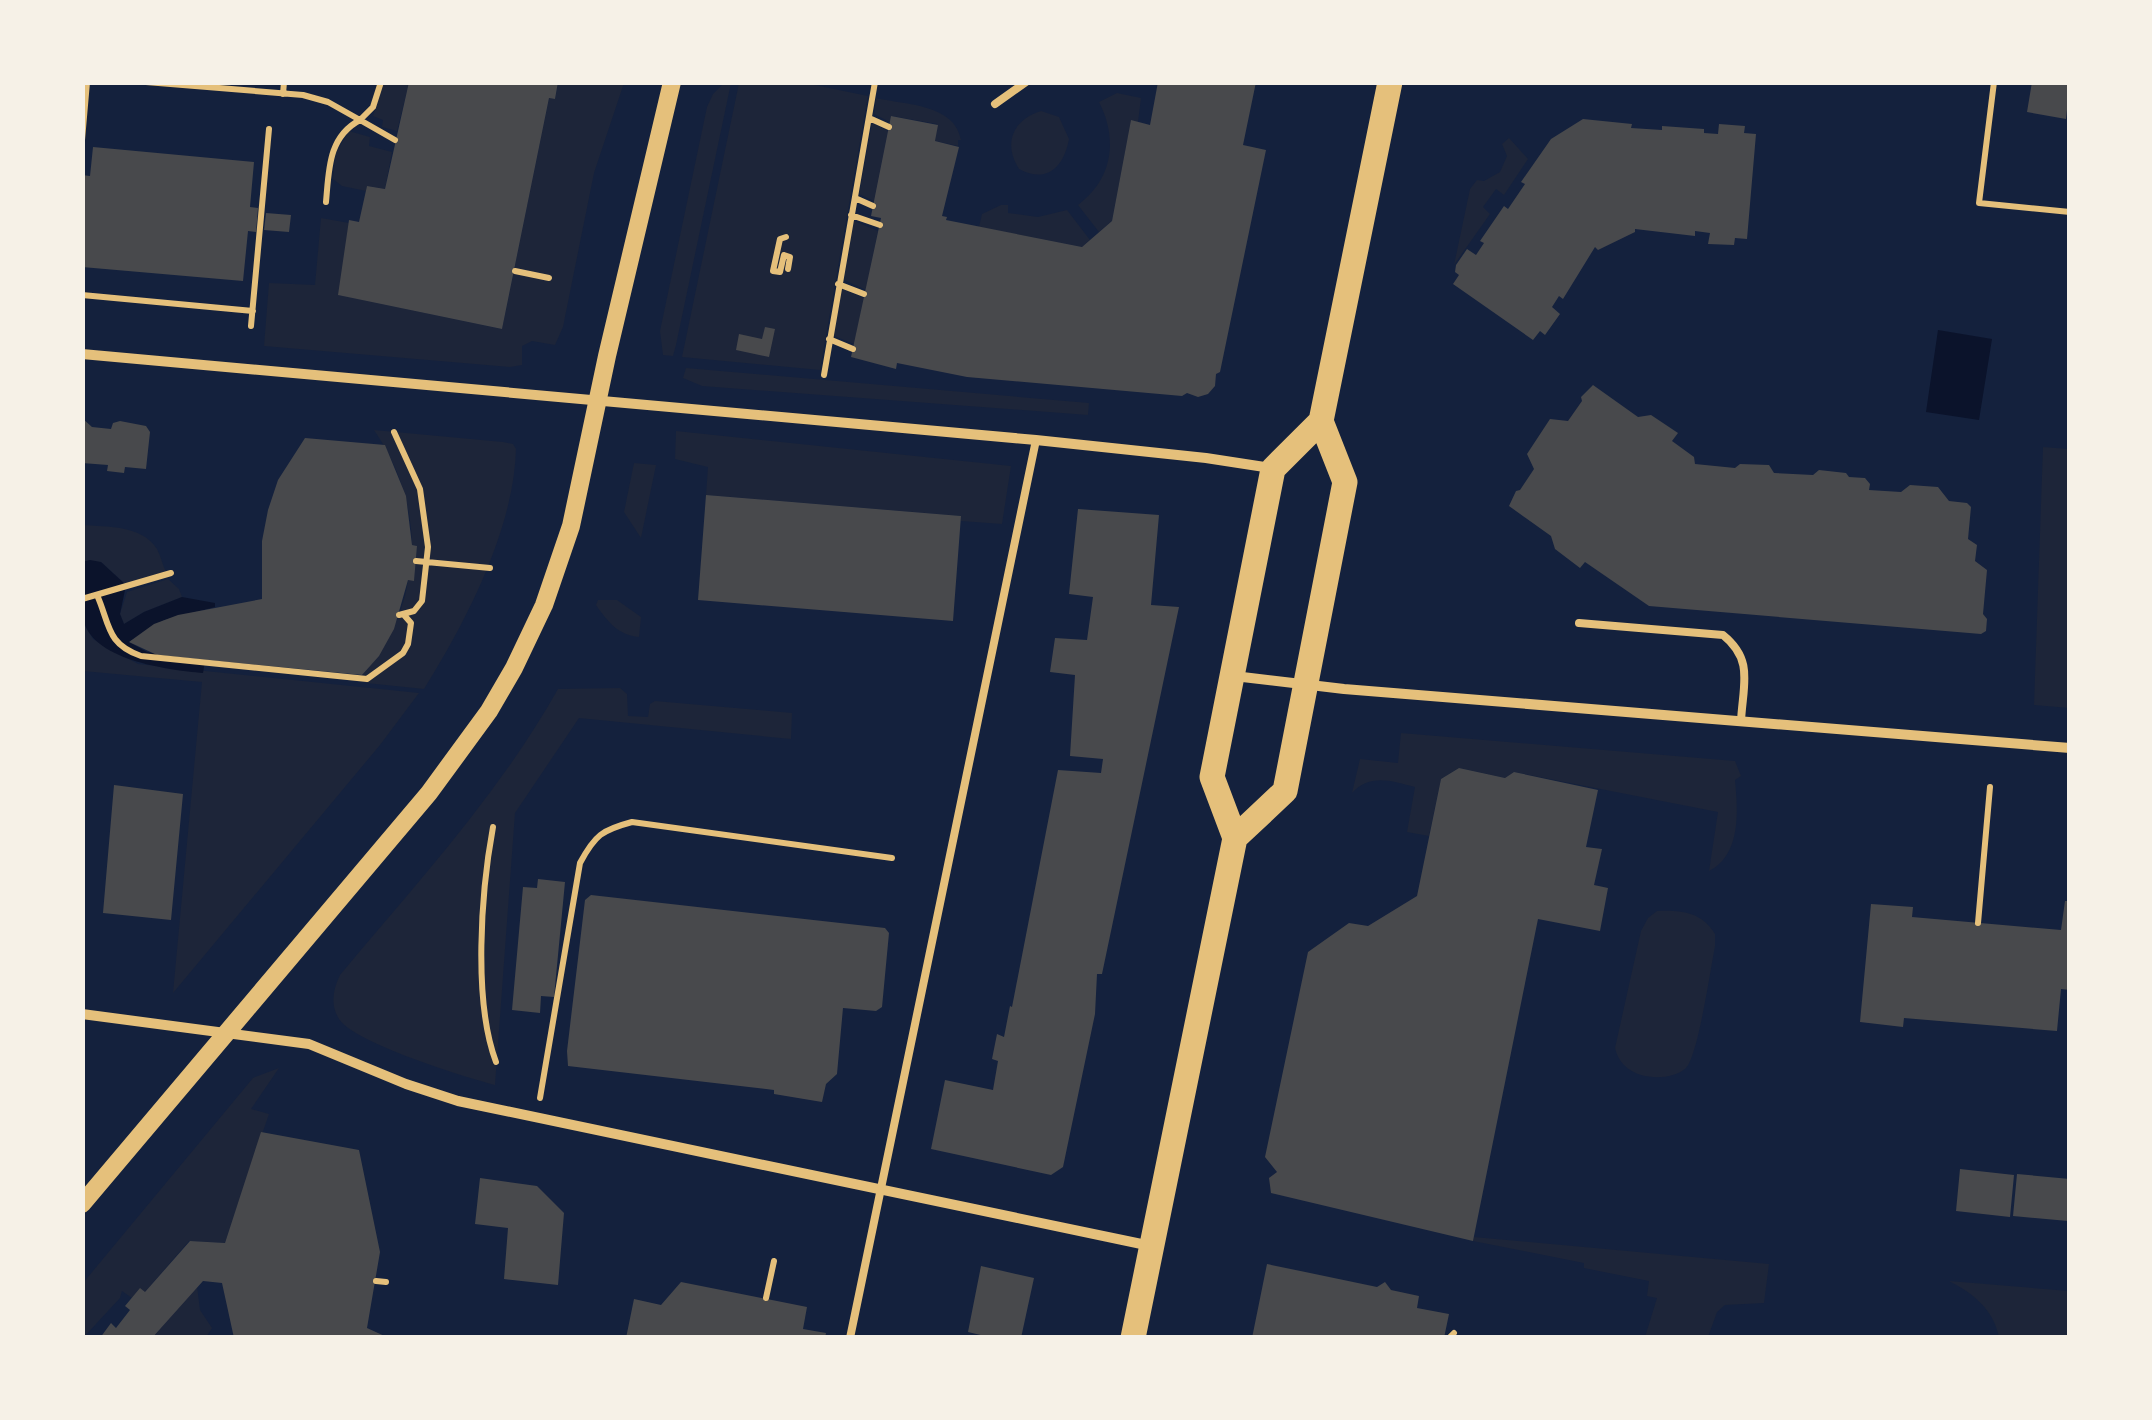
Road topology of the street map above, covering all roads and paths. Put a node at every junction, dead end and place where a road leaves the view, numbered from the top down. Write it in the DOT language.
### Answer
graph roads {
  1 [pos="87,82"];
  2 [pos="146,82"];
  3 [pos="284,82"];
  4 [pos="381,82"];
  5 [pos="672,82"];
  6 [pos="875,82"];
  7 [pos="1026,82"];
  8 [pos="1390,82"];
  9 [pos="1994,82"];
  10 [pos="283,94"];
  11 [pos="995,104"];
  12 [pos="869,118"];
  13 [pos="360,120"];
  14 [pos="889,127"];
  15 [pos="268,129"];
  16 [pos="82,140"];
  17 [pos="394,140"];
  18 [pos="854,198"];
  19 [pos="326,202"];
  20 [pos="873,206"];
  21 [pos="2070,212"];
  22 [pos="851,215"];
  23 [pos="880,225"];
  24 [pos="786,237"];
  25 [pos="788,269"];
  26 [pos="516,270"];
  27 [pos="549,278"];
  28 [pos="838,284"];
  29 [pos="864,294"];
  30 [pos="82,295"];
  31 [pos="252,311"];
  32 [pos="251,326"];
  33 [pos="829,340"];
  34 [pos="853,349"];
  35 [pos="82,354"];
  36 [pos="824,375"];
  37 [pos="598,399"];
  38 [pos="1321,421"];
  39 [pos="394,432"];
  40 [pos="1036,440"];
  41 [pos="1273,469"];
  42 [pos="416,561"];
  43 [pos="427,562"];
  44 [pos="490,568"];
  45 [pos="171,573"];
  46 [pos="97,595"];
  47 [pos="82,599"];
  48 [pos="1580,623"];
  49 [pos="1232,675"];
  50 [pos="1306,684"];
  51 [pos="1741,721"];
  52 [pos="2070,748"];
  53 [pos="1990,787"];
  54 [pos="492,826"];
  55 [pos="1235,838"];
  56 [pos="892,858"];
  57 [pos="1978,923"];
  58 [pos="82,1014"];
  59 [pos="226,1034"];
  60 [pos="496,1062"];
  61 [pos="536,1119"];
  62 [pos="880,1188"];
  63 [pos="82,1204"];
  64 [pos="1152,1246"];
  65 [pos="774,1262"];
  66 [pos="376,1281"];
  67 [pos="386,1282"];
  68 [pos="766,1298"];
  69 [pos="850,1338"];
  70 [pos="1133,1338"];
  1 -- 16 [label="path"];
  2 -- 10 [label="path"];
  3 -- 10 [label="path"];
  4 -- 13 [label="path"];
  5 -- 37 [label="street"];
  6 -- 12 [label="path"];
  7 -- 11 [label="lane"];
  8 -- 38 [label="main road"];
  9 -- 21 [label="path"];
  10 -- 13 [label="path"];
  12 -- 14 [label="path"];
  12 -- 18 [label="path"];
  13 -- 17 [label="path"];
  13 -- 19 [label="path"];
  15 -- 31 [label="path"];
  18 -- 20 [label="path"];
  18 -- 22 [label="path"];
  22 -- 23 [label="path"];
  22 -- 28 [label="path"];
  24 -- 25 [label="path"];
  26 -- 27 [label="path"];
  28 -- 29 [label="path"];
  28 -- 33 [label="path"];
  30 -- 31 [label="path"];
  31 -- 32 [label="path"];
  33 -- 34 [label="path"];
  33 -- 36 [label="path"];
  35 -- 37 [label="street"];
  37 -- 40 [label="street"];
  37 -- 59 [label="street"];
  38 -- 41 [label="main road"];
  38 -- 50 [label="main road"];
  39 -- 43 [label="path"];
  40 -- 41 [label="street"];
  40 -- 62 [label="lane"];
  41 -- 49 [label="main road"];
  42 -- 43 [label="path"];
  43 -- 44 [label="path"];
  43 -- 46 [label="path"];
  45 -- 46 [label="path"];
  46 -- 47 [label="path"];
  48 -- 51 [label="lane"];
  49 -- 50 [label="street"];
  49 -- 55 [label="main road"];
  50 -- 51 [label="street"];
  50 -- 55 [label="main road"];
  51 -- 52 [label="street"];
  53 -- 57 [label="path"];
  54 -- 60 [label="path"];
  55 -- 64 [label="main road"];
  56 -- 61 [label="path"];
  58 -- 59 [label="street"];
  59 -- 61 [label="street"];
  59 -- 63 [label="street"];
  61 -- 62 [label="street"];
  62 -- 64 [label="street"];
  62 -- 69 [label="lane"];
  64 -- 70 [label="main road"];
  65 -- 68 [label="path"];
  66 -- 67 [label="path"];
}
